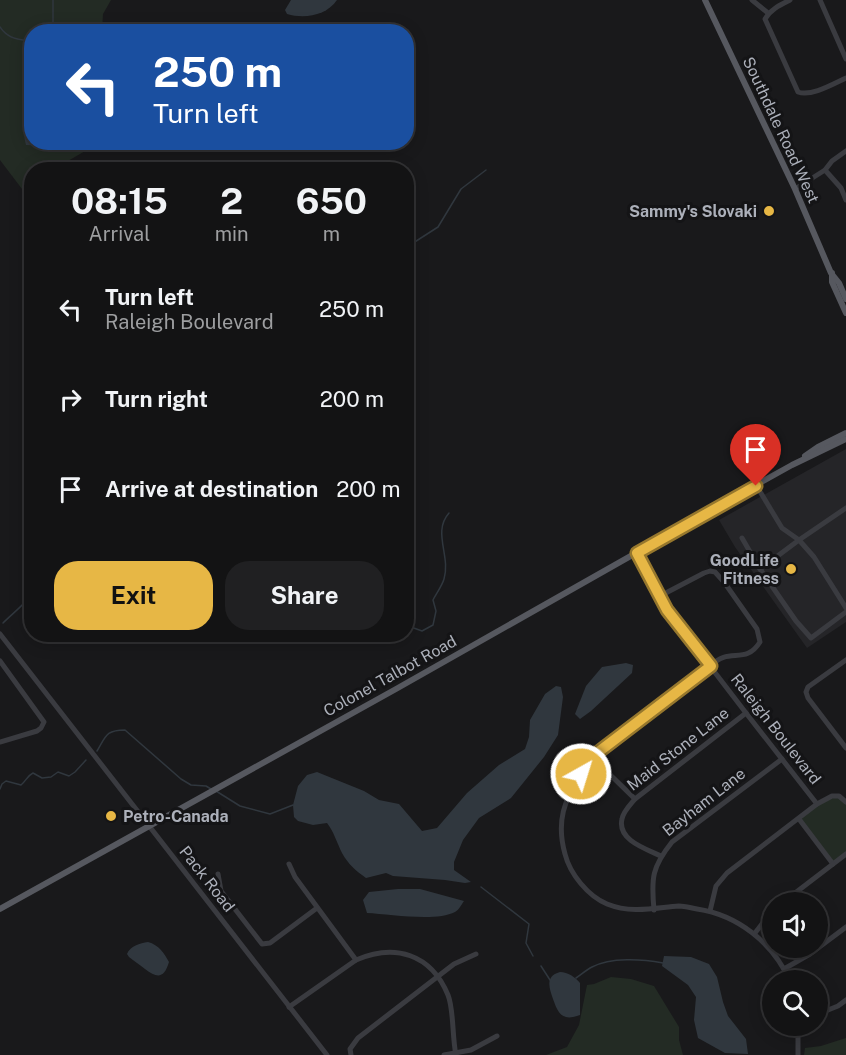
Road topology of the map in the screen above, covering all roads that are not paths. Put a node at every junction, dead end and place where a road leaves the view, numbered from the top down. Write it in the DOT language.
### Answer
graph roads {
  1 [pos="705,0"];
  2 [pos="753,0"];
  3 [pos="790,0"];
  4 [pos="820,0"];
  5 [pos="768,13"];
  6 [pos="846,59"];
  7 [pos="846,78"];
  8 [pos="846,151"];
  9 [pos="825,170"];
  10 [pos="795,189"];
  11 [pos="846,200"];
  12 [pos="831,273"];
  13 [pos="846,299"];
  14 [pos="846,313"];
  15 [pos="846,433"];
  16 [pos="845,442"];
  17 [pos="792,465"];
  18 [pos="756,486"];
  19 [pos="846,508"];
  20 [pos="742,538"];
  21 [pos="800,540"];
  22 [pos="637,553"];
  23 [pos="760,569"];
  24 [pos="660,596"];
  25 [pos="846,610"];
  26 [pos="0,634"];
  27 [pos="846,660"];
  28 [pos="0,661"];
  29 [pos="711,666"];
  30 [pos="746,713"];
  31 [pos="843,739"];
  32 [pos="0,742"];
  33 [pos="846,748"];
  34 [pos="592,757"];
  35 [pos="782,759"];
  36 [pos="635,799"];
  37 [pos="846,802"];
  38 [pos="817,804"];
  39 [pos="799,819"];
  40 [pos="149,826"];
  41 [pos="846,854"];
  42 [pos="661,856"];
  43 [pos="289,864"];
  44 [pos="833,864"];
  45 [pos="218,874"];
  46 [pos="796,892"];
  47 [pos="317,908"];
  48 [pos="0,909"];
  49 [pos="654,910"];
  50 [pos="710,911"];
  51 [pos="762,924"];
  52 [pos="846,927"];
  53 [pos="754,933"];
  54 [pos="476,954"];
  55 [pos="356,960"];
  56 [pos="784,969"];
  57 [pos="437,977"];
  58 [pos="846,1000"];
  59 [pos="289,1007"];
  60 [pos="828,1010"];
  61 [pos="497,1036"];
  62 [pos="798,1036"];
  63 [pos="455,1054"];
  64 [pos="327,1055"];
  65 [pos="351,1055"];
  66 [pos="444,1055"];
  67 [pos="798,1055"];
  1 -- 10 [label="main road, Southdale Road West"];
  2 -- 5 [label="street"];
  3 -- 5 [label="street"];
  4 -- 6 [label="street"];
  5 -- 7 [label="street"];
  8 -- 9 [label="street"];
  9 -- 10 [label="street"];
  9 -- 11 [label="street"];
  10 -- 12 [label="main road, Southdale Road West"];
  12 -- 13 [label="main road, Southdale Road West"];
  12 -- 14 [label="main road, Southdale Road West"];
  15 -- 17 [label="main road, Colonel Talbot Road"];
  16 -- 17 [label="main road, Colonel Talbot Road"];
  17 -- 18 [label="main road, Colonel Talbot Road"];
  18 -- 21 [label="street"];
  18 -- 22 [label="main road, Colonel Talbot Road"];
  19 -- 21 [label="street"];
  20 -- 23 [label="street"];
  21 -- 23 [label="street"];
  21 -- 25 [label="street"];
  22 -- 24 [label="street, Raleigh Boulevard"];
  22 -- 40 [label="main road, Colonel Talbot Road"];
  23 -- 25 [label="street"];
  24 -- 29 [label="street, Raleigh Boulevard"];
  24 -- 29 [label="street"];
  26 -- 40 [label="street, Pack Road"];
  27 -- 31 [label="street"];
  28 -- 32 [label="street"];
  29 -- 30 [label="street, Raleigh Boulevard"];
  29 -- 34 [label="street"];
  30 -- 35 [label="street, Raleigh Boulevard"];
  30 -- 36 [label="street, Maid Stone Lane"];
  31 -- 33 [label="street"];
  34 -- 36 [label="street"];
  34 -- 49 [label="street"];
  35 -- 38 [label="street, Raleigh Boulevard"];
  35 -- 42 [label="street, Bayham Lane"];
  36 -- 42 [label="street, Maid Stone Lane"];
  37 -- 38 [label="street, Raleigh Boulevard"];
  38 -- 39 [label="street"];
  39 -- 44 [label="street"];
  39 -- 50 [label="street"];
  40 -- 48 [label="main road, Colonel Talbot Road"];
  40 -- 59 [label="street, Pack Road"];
  41 -- 44 [label="street"];
  42 -- 49 [label="street, Bayham Lane"];
  43 -- 47 [label="street"];
  44 -- 46 [label="street"];
  45 -- 47 [label="street"];
  47 -- 55 [label="street"];
  49 -- 50 [label="street"];
  50 -- 53 [label="street"];
  51 -- 53 [label="street"];
  52 -- 56 [label="street"];
  53 -- 56 [label="street"];
  54 -- 57 [label="street"];
  55 -- 57 [label="street"];
  55 -- 59 [label="street"];
  57 -- 63 [label="street"];
  57 -- 65 [label="street"];
  58 -- 60 [label="street"];
  59 -- 64 [label="street, Pack Road"];
  61 -- 63 [label="street"];
  62 -- 67 [label="street"];
  63 -- 66 [label="street"];
}
